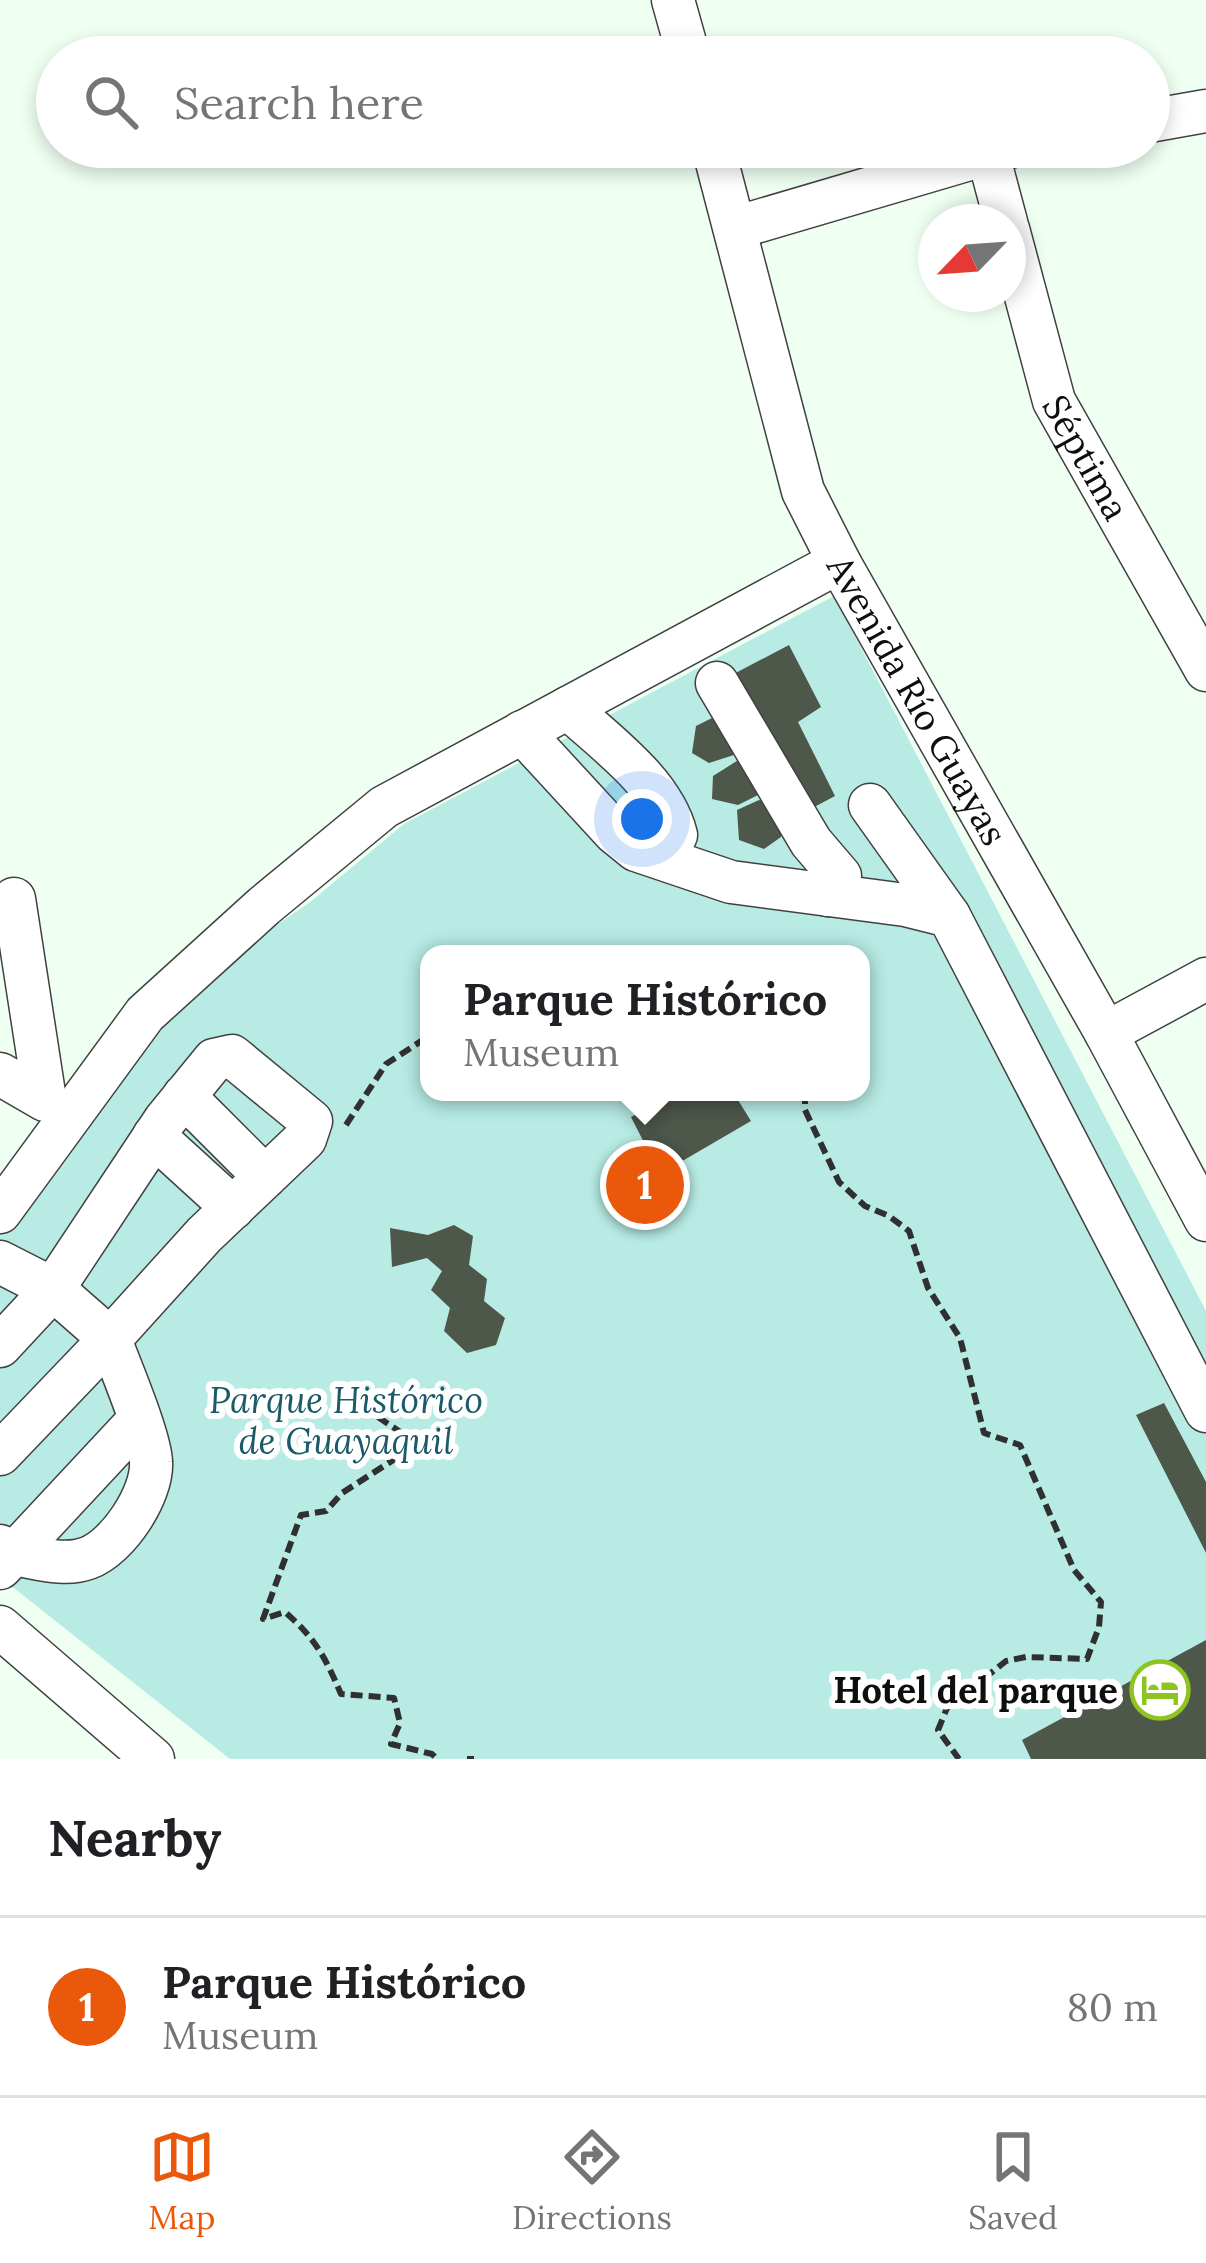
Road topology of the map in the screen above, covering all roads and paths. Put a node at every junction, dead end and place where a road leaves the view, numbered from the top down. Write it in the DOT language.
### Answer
graph roads {
  1 [pos="674,0"];
  2 [pos="683,36"];
  3 [pos="1206,111"];
  4 [pos="1170,118"];
  5 [pos="719,168"];
  6 [pos="936,168"];
  7 [pos="1001,168"];
  8 [pos="1005,204"];
  9 [pos="735,228"];
  10 [pos="1026,296"];
  11 [pos="839,562"];
  12 [pos="1206,670"];
  13 [pos="717,683"];
  14 [pos="568,708"];
  15 [pos="522,732"];
  16 [pos="870,806"];
  17 [pos="664,859"];
  18 [pos="828,895"];
  19 [pos="14,899"];
  20 [pos="949,916"];
  21 [pos="1206,979"];
  22 [pos="1106,1033"];
  23 [pos="420,1042"];
  24 [pos="0,1074"];
  25 [pos="184,1096"];
  26 [pos="805,1101"];
  27 [pos="331,1127"];
  28 [pos="154,1136"];
  29 [pos="265,1177"];
  30 [pos="233,1208"];
  31 [pos="0,1212"];
  32 [pos="1206,1220"];
  33 [pos="0,1262"];
  34 [pos="53,1288"];
  35 [pos="110,1339"];
  36 [pos="0,1346"];
  37 [pos="1206,1412"];
  38 [pos="378,1417"];
  39 [pos="138,1421"];
  40 [pos="0,1454"];
  41 [pos="5,1556"];
  42 [pos="0,1627"];
  43 [pos="141,1755"];
  44 [pos="437,1759"];
  45 [pos="959,1759"];
  1 -- 2 [label="street"];
  3 -- 4 [label="street"];
  5 -- 9 [label="street, Avenida Río Guayas"];
  6 -- 9 [label="street"];
  7 -- 8 [label="street, Séptima"];
  9 -- 11 [label="street, Avenida Río Guayas"];
  10 -- 12 [label="street, Séptima"];
  11 -- 14 [label="street"];
  11 -- 22 [label="street, Avenida Río Guayas"];
  13 -- 18 [label="street"];
  14 -- 15 [label="street"];
  14 -- 17 [label="street"];
  15 -- 17 [label="street"];
  15 -- 31 [label="street"];
  16 -- 20 [label="street"];
  17 -- 18 [label="street"];
  18 -- 20 [label="street"];
  19 -- 24 [label="street"];
  20 -- 37 [label="street"];
  21 -- 22 [label="street"];
  22 -- 32 [label="street, Avenida Río Guayas"];
  23 -- 27 [label="path"];
  25 -- 28 [label="street"];
  25 -- 29 [label="street"];
  25 -- 29 [label="street"];
  26 -- 45 [label="path"];
  28 -- 30 [label="street"];
  28 -- 34 [label="street"];
  29 -- 30 [label="street"];
  30 -- 35 [label="street"];
  33 -- 34 [label="street"];
  34 -- 35 [label="street"];
  34 -- 36 [label="street"];
  35 -- 39 [label="street"];
  35 -- 40 [label="street"];
  38 -- 44 [label="path"];
  39 -- 41 [label="street"];
  39 -- 41 [label="street"];
  42 -- 43 [label="street"];
}
